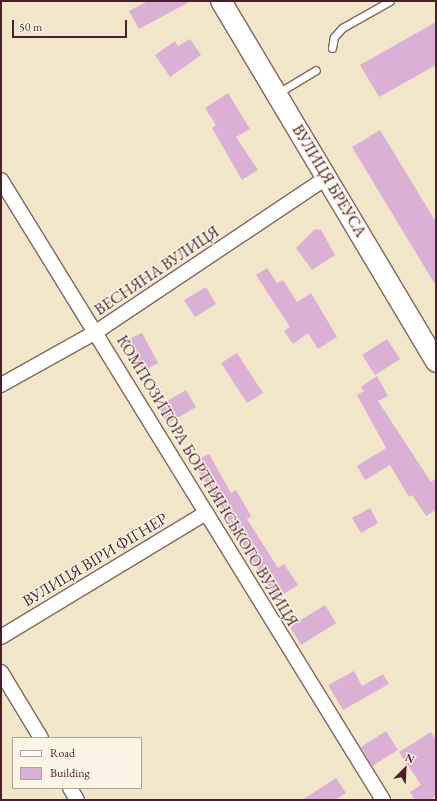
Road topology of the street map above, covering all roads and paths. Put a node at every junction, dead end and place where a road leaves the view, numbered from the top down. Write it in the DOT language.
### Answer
graph roads {
  1 [pos="221,1"];
  2 [pos="390,1"];
  3 [pos="332,48"];
  4 [pos="316,70"];
  5 [pos="278,94"];
  6 [pos="326,178"];
  7 [pos="1,180"];
  8 [pos="96,332"];
  9 [pos="436,362"];
  10 [pos="1,385"];
  11 [pos="206,513"];
  12 [pos="1,637"];
  13 [pos="1,672"];
  14 [pos="39,737"];
  15 [pos="71,789"];
  16 [pos="77,800"];
  17 [pos="383,800"];
  1 -- 5 [label="street, ВУЛИЦЯ БРЕУСА"];
  2 -- 3 [label="lane"];
  4 -- 5 [label="lane"];
  5 -- 6 [label="street, ВУЛИЦЯ БРЕУСА"];
  6 -- 8 [label="street, ВЕСНЯНА ВУЛИЦЯ"];
  6 -- 9 [label="street, ВУЛИЦЯ БРЕУСА"];
  7 -- 8 [label="street, КОМПОЗИТОРА БОРТНЯНСЬКОГО ВУЛИЦЯ"];
  8 -- 10 [label="street, ВЕСНЯНА ВУЛИЦЯ"];
  8 -- 11 [label="street, КОМПОЗИТОРА БОРТНЯНСЬКОГО ВУЛИЦЯ"];
  11 -- 12 [label="street, ВУЛИЦЯ ВІРИ ФІГНЕР"];
  11 -- 17 [label="street, КОМПОЗИТОРА БОРТНЯНСЬКОГО ВУЛИЦЯ"];
  13 -- 14 [label="street"];
  15 -- 16 [label="street"];
}
